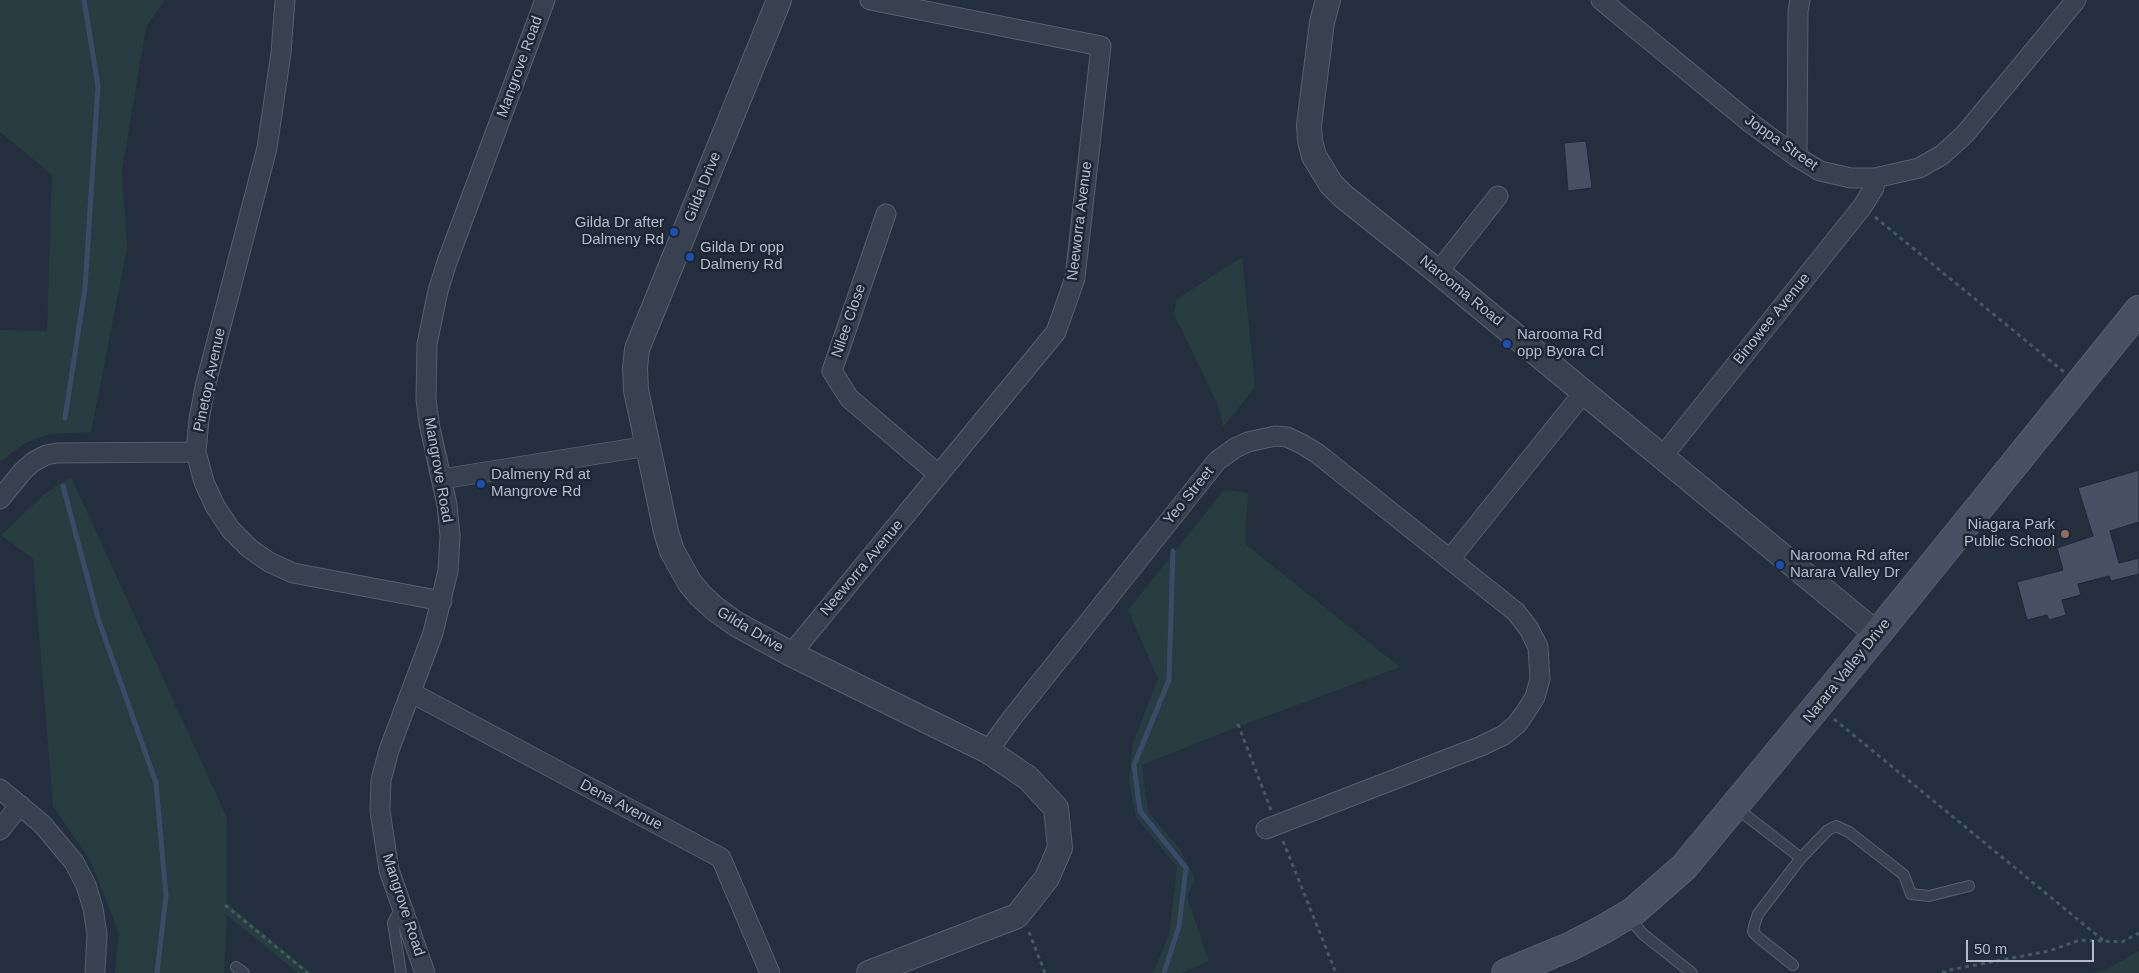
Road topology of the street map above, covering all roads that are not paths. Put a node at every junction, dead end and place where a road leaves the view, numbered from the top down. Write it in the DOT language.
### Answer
graph roads {
  1 [pos="285,0"];
  2 [pos="545,0"];
  3 [pos="779,0"];
  4 [pos="870,0"];
  5 [pos="1328,0"];
  6 [pos="1600,0"];
  7 [pos="1800,0"];
  8 [pos="2076,0"];
  9 [pos="1797,157"];
  10 [pos="1875,178"];
  11 [pos="1498,196"];
  12 [pos="886,214"];
  13 [pos="1438,272"];
  14 [pos="2139,310"];
  15 [pos="1584,392"];
  16 [pos="648,446"];
  17 [pos="196,452"];
  18 [pos="1662,456"];
  19 [pos="939,475"];
  20 [pos="442,479"];
  21 [pos="0,499"];
  22 [pos="1450,560"];
  23 [pos="442,601"];
  24 [pos="1877,634"];
  25 [pos="790,654"];
  26 [pos="412,693"];
  27 [pos="988,751"];
  28 [pos="0,789"];
  29 [pos="20,805"];
  30 [pos="1735,807"];
  31 [pos="1271,827"];
  32 [pos="0,830"];
  33 [pos="1801,858"];
  34 [pos="1969,886"];
  35 [pos="401,907"];
  36 [pos="1626,915"];
  37 [pos="1793,965"];
  38 [pos="95,973"];
  39 [pos="401,973"];
  40 [pos="425,973"];
  41 [pos="770,973"];
  42 [pos="869,973"];
  43 [pos="1506,973"];
  44 [pos="1692,973"];
  1 -- 17 [label="street, Pinetop Avenue"];
  2 -- 20 [label="street, Mangrove Road"];
  3 -- 16 [label="street, Gilda Drive"];
  4 -- 19 [label="street, Neeworra Avenue"];
  5 -- 13 [label="street, Narooma Road"];
  6 -- 9 [label="street, Joppa Street"];
  7 -- 9 [label="street"];
  8 -- 10 [label="street, Joppa Street"];
  9 -- 10 [label="street, Joppa Street"];
  10 -- 18 [label="street, Binowee Avenue"];
  11 -- 13 [label="street"];
  12 -- 19 [label="street, Nilee Close"];
  13 -- 15 [label="street, Narooma Road"];
  14 -- 24 [label="main road, Narara Valley Drive"];
  15 -- 18 [label="street, Narooma Road"];
  15 -- 22 [label="street"];
  16 -- 20 [label="street"];
  16 -- 25 [label="street, Gilda Drive"];
  17 -- 21 [label="street"];
  17 -- 23 [label="street, Pinetop Avenue"];
  18 -- 24 [label="street, Narooma Road"];
  19 -- 25 [label="street, Neeworra Avenue"];
  20 -- 23 [label="street, Mangrove Road"];
  22 -- 27 [label="street, Yeo Street"];
  22 -- 31 [label="street, Yeo Street"];
  23 -- 26 [label="street, Mangrove Road"];
  24 -- 30 [label="main road, Narara Valley Drive"];
  25 -- 27 [label="street, Gilda Drive"];
  26 -- 35 [label="street, Mangrove Road"];
  26 -- 41 [label="street, Dena Avenue"];
  27 -- 42 [label="street, Gilda Drive"];
  28 -- 29 [label="street"];
  29 -- 32 [label="street"];
  29 -- 38 [label="street"];
  30 -- 33 [label="lane"];
  30 -- 36 [label="main road, Narara Valley Drive"];
  33 -- 34 [label="lane"];
  33 -- 37 [label="lane"];
  35 -- 39 [label="lane"];
  35 -- 40 [label="street, Mangrove Road"];
  36 -- 43 [label="main road, Narara Valley Drive"];
  36 -- 44 [label="lane"];
}
